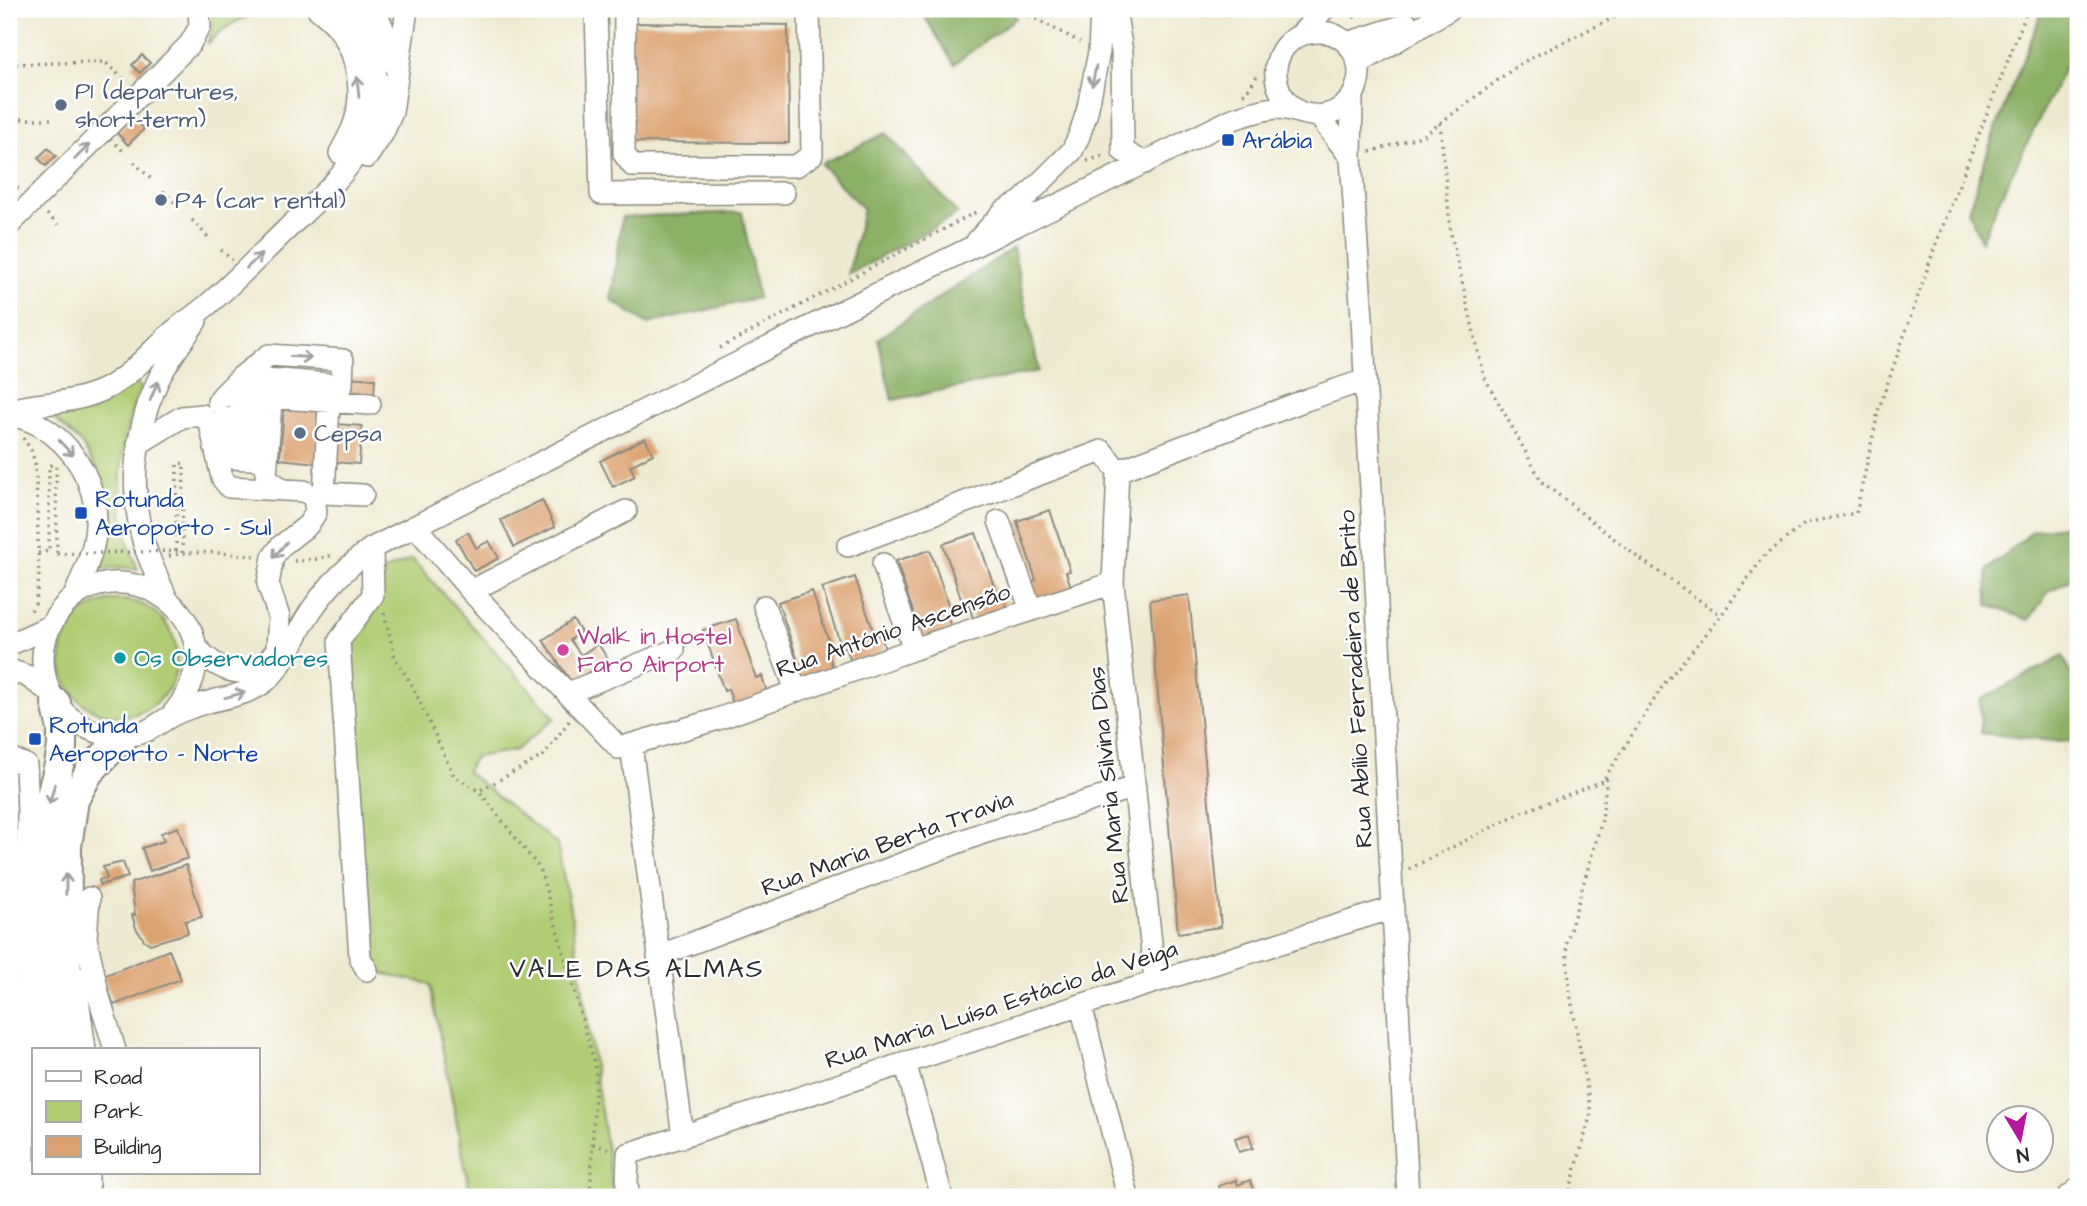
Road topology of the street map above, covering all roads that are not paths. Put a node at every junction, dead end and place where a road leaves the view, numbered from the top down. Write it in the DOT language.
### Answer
graph roads {
  1 [pos="199,9"];
  2 [pos="318,9"];
  3 [pos="348,9"];
  4 [pos="373,9"];
  5 [pos="407,9"];
  6 [pos="596,9"];
  7 [pos="625,9"];
  8 [pos="809,9"];
  9 [pos="1101,9"];
  10 [pos="1115,9"];
  11 [pos="1324,9"];
  12 [pos="1337,9"];
  13 [pos="1445,11"];
  14 [pos="1300,35"];
  15 [pos="1342,40"];
  16 [pos="1358,64"];
  17 [pos="1267,71"];
  18 [pos="396,83"];
  19 [pos="1352,99"];
  20 [pos="1243,106"];
  21 [pos="1310,114"];
  22 [pos="1351,158"];
  23 [pos="1145,163"];
  24 [pos="784,193"];
  25 [pos="302,214"];
  26 [pos="9,225"];
  27 [pos="972,248"];
  28 [pos="205,307"];
  29 [pos="241,377"];
  30 [pos="1365,380"];
  31 [pos="329,393"];
  32 [pos="370,404"];
  33 [pos="9,412"];
  34 [pos="213,427"];
  35 [pos="269,428"];
  36 [pos="138,443"];
  37 [pos="1118,471"];
  38 [pos="282,489"];
  39 [pos="319,495"];
  40 [pos="363,495"];
  41 [pos="626,511"];
  42 [pos="999,521"];
  43 [pos="415,526"];
  44 [pos="848,546"];
  45 [pos="372,548"];
  46 [pos="883,564"];
  47 [pos="1113,583"];
  48 [pos="471,591"];
  49 [pos="74,597"];
  50 [pos="167,599"];
  51 [pos="764,606"];
  52 [pos="1031,610"];
  53 [pos="304,622"];
  54 [pos="50,626"];
  55 [pos="9,645"];
  56 [pos="195,646"];
  57 [pos="277,648"];
  58 [pos="914,649"];
  59 [pos="674,650"];
  60 [pos="9,670"];
  61 [pos="796,690"];
  62 [pos="53,697"];
  63 [pos="574,699"];
  64 [pos="171,716"];
  65 [pos="125,735"];
  66 [pos="631,745"];
  67 [pos="9,758"];
  68 [pos="1135,787"];
  69 [pos="89,898"];
  70 [pos="39,900"];
  71 [pos="1393,908"];
  72 [pos="25,931"];
  73 [pos="66,935"];
  74 [pos="658,956"];
  75 [pos="367,970"];
  76 [pos="1155,981"];
  77 [pos="1081,1005"];
  78 [pos="66,1048"];
  79 [pos="85,1048"];
  80 [pos="114,1048"];
  81 [pos="24,1062"];
  82 [pos="905,1062"];
  83 [pos="683,1137"];
  84 [pos="16,1149"];
  85 [pos="42,1174"];
  86 [pos="66,1174"];
  87 [pos="88,1174"];
  88 [pos="2078,1189"];
  89 [pos="24,1197"];
  90 [pos="42,1197"];
  91 [pos="66,1197"];
  92 [pos="88,1197"];
  93 [pos="629,1197"];
  94 [pos="942,1197"];
  95 [pos="1128,1197"];
  96 [pos="1408,1197"];
  97 [pos="2068,1197"];
  26 -- 1 [label="street, one-way"];
  25 -- 2 [label="street, one-way"];
  3 -- 25 [label="street"];
  4 -- 18 [label="street"];
  5 -- 18 [label="street"];
  6 -- 24 [label="street"];
  7 -- 8 [label="street"];
  9 -- 27 [label="street, one-way"];
  10 -- 23 [label="street"];
  11 -- 14 [label="street"];
  12 -- 15 [label="street"];
  13 -- 15 [label="street"];
  13 -- 16 [label="street"];
  14 -- 15 [label="street"];
  14 -- 17 [label="street"];
  15 -- 16 [label="street"];
  16 -- 19 [label="street"];
  17 -- 20 [label="street"];
  17 -- 21 [label="street"];
  18 -- 25 [label="street"];
  19 -- 21 [label="street"];
  19 -- 22 [label="street, Rua Abílio Ferradeira de Brito"];
  20 -- 21 [label="street"];
  20 -- 23 [label="street"];
  21 -- 22 [label="street"];
  22 -- 30 [label="street, Rua Abílio Ferradeira de Brito"];
  23 -- 27 [label="street"];
  28 -- 25 [label="street, one-way"];
  27 -- 43 [label="street"];
  28 -- 33 [label="street"];
  36 -- 28 [label="street, one-way"];
  29 -- 31 [label="street, one-way"];
  29 -- 34 [label="street"];
  29 -- 35 [label="street"];
  30 -- 37 [label="street"];
  30 -- 71 [label="street, Rua Abílio Ferradeira de Brito"];
  31 -- 32 [label="street"];
  31 -- 35 [label="street"];
  31 -- 39 [label="street"];
  33 -- 49 [label="street, one-way"];
  34 -- 35 [label="street"];
  34 -- 35 [label="street"];
  34 -- 35 [label="street"];
  34 -- 36 [label="street"];
  34 -- 38 [label="street"];
  35 -- 38 [label="street"];
  36 -- 50 [label="street"];
  37 -- 44 [label="street"];
  37 -- 47 [label="street"];
  38 -- 39 [label="street"];
  39 -- 40 [label="street"];
  39 -- 57 [label="street, one-way"];
  41 -- 48 [label="street"];
  42 -- 52 [label="street"];
  43 -- 45 [label="street"];
  43 -- 48 [label="street"];
  45 -- 53 [label="street"];
  45 -- 75 [label="street"];
  46 -- 58 [label="street"];
  47 -- 52 [label="street, Rua António Ascensão"];
  47 -- 68 [label="street, Rua Maria Silvina Dias"];
  48 -- 63 [label="street"];
  49 -- 50 [label="street"];
  49 -- 54 [label="street"];
  50 -- 56 [label="street"];
  51 -- 61 [label="street"];
  52 -- 58 [label="street, Rua António Ascensão"];
  53 -- 57 [label="street"];
  64 -- 53 [label="street, one-way"];
  54 -- 55 [label="street"];
  54 -- 62 [label="street"];
  56 -- 57 [label="street"];
  56 -- 64 [label="street"];
  58 -- 61 [label="street, Rua António Ascensão"];
  59 -- 63 [label="street"];
  60 -- 62 [label="street"];
  61 -- 66 [label="street, Rua António Ascensão"];
  62 -- 65 [label="street"];
  62 -- 70 [label="main road, one-way"];
  63 -- 66 [label="street"];
  64 -- 65 [label="street"];
  73 -- 65 [label="main road, one-way"];
  66 -- 74 [label="street"];
  67 -- 72 [label="street"];
  68 -- 74 [label="street, Rua Maria Berta Travia"];
  68 -- 76 [label="street, Rua Maria Silvina Dias"];
  69 -- 80 [label="street"];
  70 -- 72 [label="street"];
  70 -- 81 [label="main road"];
  71 -- 76 [label="street, Rua Maria Luísa Estácio da Veiga"];
  71 -- 96 [label="street, Rua Abílio Ferradeira de Brito"];
  72 -- 81 [label="street"];
  73 -- 78 [label="main road"];
  73 -- 79 [label="street"];
  74 -- 83 [label="street"];
  76 -- 77 [label="street, Rua Maria Luísa Estácio da Veiga"];
  77 -- 82 [label="street, Rua Maria Luísa Estácio da Veiga"];
  77 -- 95 [label="street"];
  81 -- 84 [label="street"];
  82 -- 83 [label="street, Rua Maria Luísa Estácio da Veiga"];
  82 -- 94 [label="street"];
  83 -- 93 [label="street, Rua Maria Luísa Estácio da Veiga"];
  84 -- 89 [label="street"];
  85 -- 90 [label="main road"];
  86 -- 91 [label="main road"];
  87 -- 92 [label="street"];
  88 -- 97 [label="street"];
}
